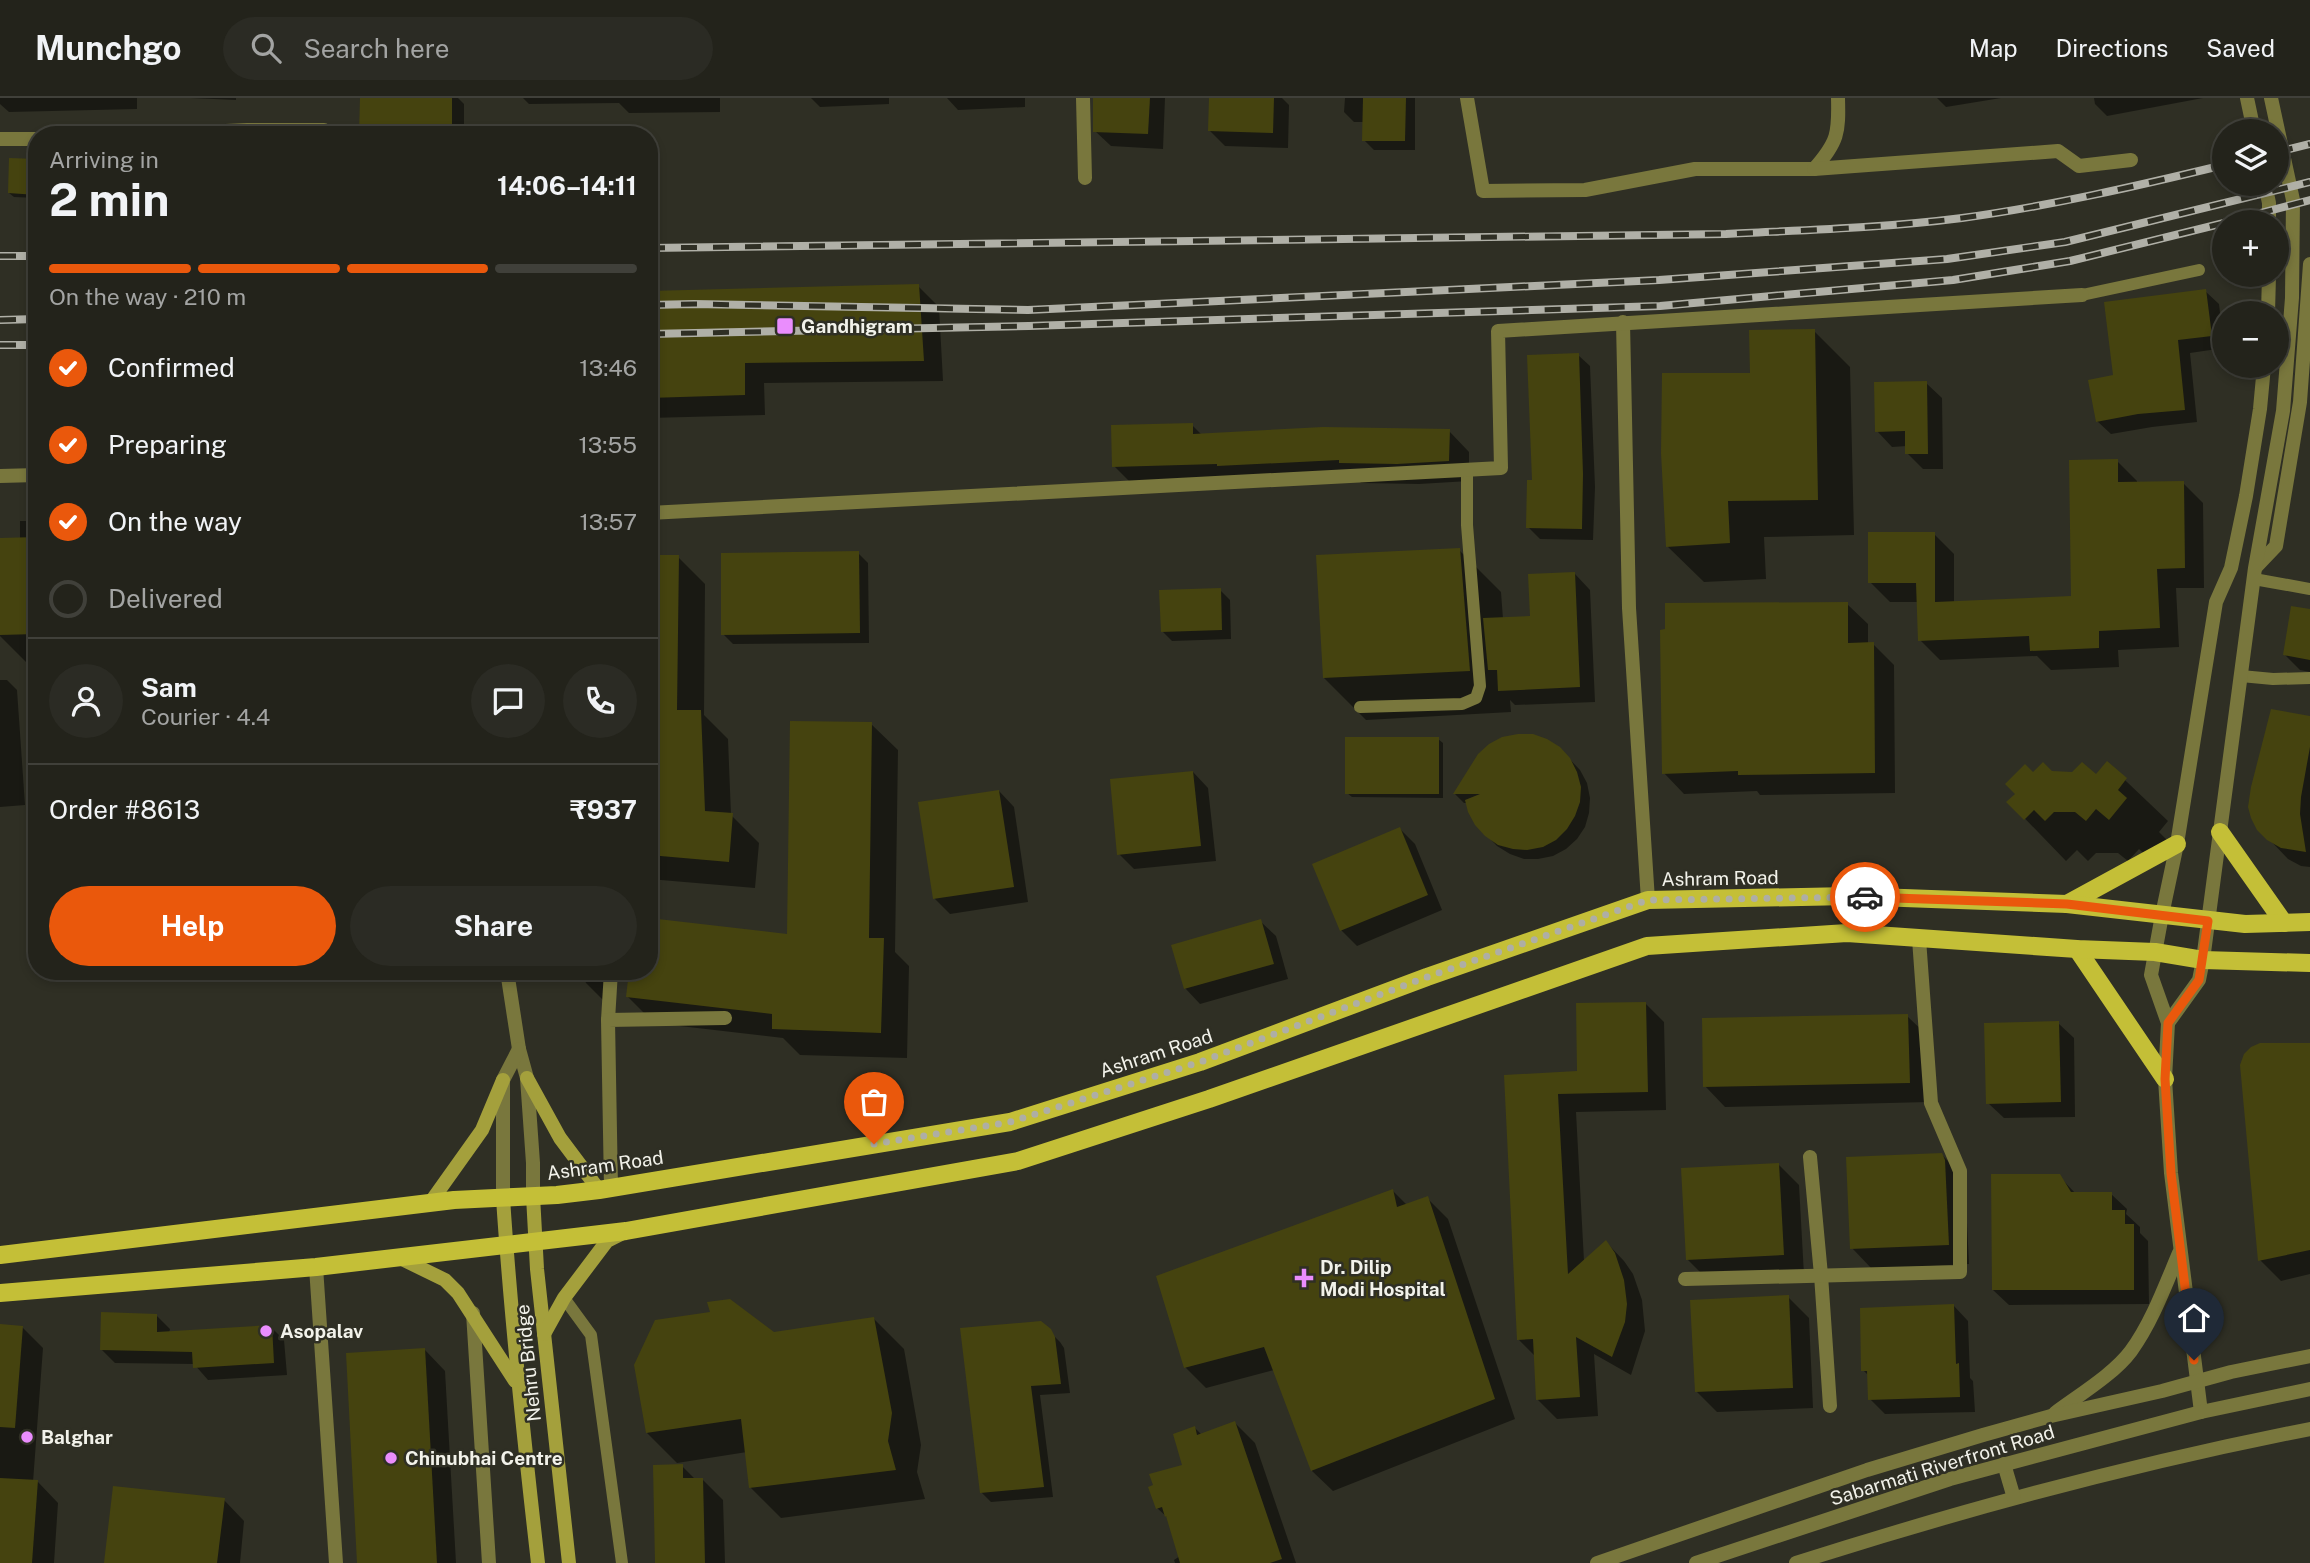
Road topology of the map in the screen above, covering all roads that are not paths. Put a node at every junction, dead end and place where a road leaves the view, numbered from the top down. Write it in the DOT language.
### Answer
graph roads {
  1 [pos="1083,98"];
  2 [pos="1467,98"];
  3 [pos="1838,98"];
  4 [pos="2247,98"];
  5 [pos="2271,98"];
  6 [pos="2251,119"];
  7 [pos="0,139"];
  8 [pos="28,139"];
  9 [pos="2131,160"];
  10 [pos="1814,169"];
  11 [pos="1085,178"];
  12 [pos="2310,264"];
  13 [pos="2199,270"];
  14 [pos="2082,295"];
  15 [pos="1623,322"];
  16 [pos="2263,378"];
  17 [pos="1467,470"];
  18 [pos="28,475"];
  19 [pos="0,476"];
  20 [pos="658,513"];
  21 [pos="2254,573"];
  22 [pos="2310,589"];
  23 [pos="2241,676"];
  24 [pos="2310,678"];
  25 [pos="1360,707"];
  26 [pos="2220,832"];
  27 [pos="2177,844"];
  28 [pos="1648,900"];
  29 [pos="2067,904"];
  30 [pos="2162,915"];
  31 [pos="2208,921"];
  32 [pos="2310,922"];
  33 [pos="2284,923"];
  34 [pos="1919,939"];
  35 [pos="2077,948"];
  36 [pos="2155,952"];
  37 [pos="2203,960"];
  38 [pos="2310,964"];
  39 [pos="508,980"];
  40 [pos="610,980"];
  41 [pos="725,1018"];
  42 [pos="608,1020"];
  43 [pos="2168,1023"];
  44 [pos="519,1049"];
  45 [pos="527,1078"];
  46 [pos="2165,1079"];
  47 [pos="503,1080"];
  48 [pos="1810,1157"];
  49 [pos="605,1189"];
  50 [pos="533,1196"];
  51 [pos="503,1198"];
  52 [pos="430,1203"];
  53 [pos="626,1231"];
  54 [pos="536,1242"];
  55 [pos="506,1244"];
  56 [pos="2180,1250"];
  57 [pos="0,1255"];
  58 [pos="400,1258"];
  59 [pos="316,1267"];
  60 [pos="1821,1275"];
  61 [pos="1685,1279"];
  62 [pos="0,1293"];
  63 [pos="564,1298"];
  64 [pos="473,1313"];
  65 [pos="544,1334"];
  66 [pos="2310,1356"];
  67 [pos="2197,1382"];
  68 [pos="518,1385"];
  69 [pos="2310,1389"];
  70 [pos="1830,1406"];
  71 [pos="2201,1412"];
  72 [pos="2052,1416"];
  73 [pos="2310,1429"];
  74 [pos="2004,1464"];
  75 [pos="2014,1498"];
  76 [pos="336,1563"];
  77 [pos="489,1563"];
  78 [pos="538,1563"];
  79 [pos="569,1563"];
  80 [pos="622,1563"];
  81 [pos="1597,1563"];
  82 [pos="1696,1563"];
  83 [pos="1796,1563"];
  1 -- 11 [label="street"];
  2 -- 10 [label="street"];
  3 -- 10 [label="street"];
  4 -- 6 [label="street"];
  5 -- 21 [label="street"];
  7 -- 8 [label="street"];
  9 -- 10 [label="street"];
  12 -- 21 [label="street"];
  13 -- 14 [label="lane"];
  14 -- 15 [label="street"];
  15 -- 17 [label="street"];
  15 -- 28 [label="street"];
  16 -- 27 [label="street"];
  17 -- 20 [label="street"];
  17 -- 25 [label="lane"];
  18 -- 19 [label="street"];
  21 -- 22 [label="lane"];
  21 -- 23 [label="street"];
  23 -- 24 [label="lane"];
  23 -- 26 [label="street"];
  26 -- 31 [label="street"];
  26 -- 33 [label="main road"];
  27 -- 29 [label="main road"];
  27 -- 30 [label="street"];
  28 -- 29 [label="main road, Ashram Road"];
  28 -- 49 [label="main road, Ashram Road"];
  29 -- 30 [label="main road, Ashram Road"];
  30 -- 31 [label="main road, Ashram Road"];
  30 -- 36 [label="street"];
  31 -- 33 [label="main road, Ashram Road"];
  31 -- 37 [label="street"];
  32 -- 33 [label="main road, Ashram Road"];
  34 -- 35 [label="main road"];
  34 -- 53 [label="main road"];
  34 -- 60 [label="street"];
  35 -- 36 [label="main road"];
  35 -- 46 [label="main road"];
  36 -- 37 [label="main road"];
  36 -- 43 [label="street"];
  37 -- 38 [label="main road"];
  37 -- 43 [label="street"];
  39 -- 44 [label="street"];
  40 -- 42 [label="street"];
  41 -- 42 [label="street"];
  42 -- 49 [label="street"];
  43 -- 46 [label="street"];
  44 -- 45 [label="street"];
  44 -- 47 [label="street"];
  45 -- 49 [label="main road"];
  45 -- 50 [label="street"];
  46 -- 56 [label="street"];
  47 -- 51 [label="street"];
  47 -- 52 [label="main road"];
  48 -- 60 [label="street"];
  49 -- 50 [label="main road, Ashram Road"];
  50 -- 51 [label="main road, Ashram Road"];
  50 -- 54 [label="main road, Nehru Bridge"];
  51 -- 52 [label="main road, Ashram Road"];
  51 -- 55 [label="main road, Nehru Bridge"];
  52 -- 57 [label="main road, Ashram Road"];
  53 -- 54 [label="main road"];
  53 -- 63 [label="main road"];
  54 -- 55 [label="main road"];
  54 -- 65 [label="main road, Nehru Bridge"];
  55 -- 58 [label="main road"];
  55 -- 68 [label="main road, Nehru Bridge"];
  56 -- 67 [label="street"];
  56 -- 72 [label="street"];
  58 -- 59 [label="main road"];
  58 -- 64 [label="main road"];
  59 -- 62 [label="main road"];
  59 -- 76 [label="street"];
  60 -- 61 [label="street"];
  60 -- 70 [label="street"];
  63 -- 65 [label="main road"];
  63 -- 80 [label="lane"];
  64 -- 68 [label="main road"];
  64 -- 77 [label="street"];
  65 -- 79 [label="main road, Nehru Bridge"];
  66 -- 67 [label="street, Sabarmati Riverfront Road"];
  67 -- 71 [label="street"];
  67 -- 72 [label="street, Sabarmati Riverfront Road"];
  68 -- 78 [label="main road, Nehru Bridge"];
  69 -- 71 [label="street"];
  71 -- 74 [label="street, Sabarmati Riverfront Road"];
  72 -- 81 [label="street, Sabarmati Riverfront Road"];
  73 -- 75 [label="street"];
  74 -- 75 [label="street"];
  74 -- 82 [label="street, Sabarmati Riverfront Road"];
  75 -- 83 [label="street"];
}
